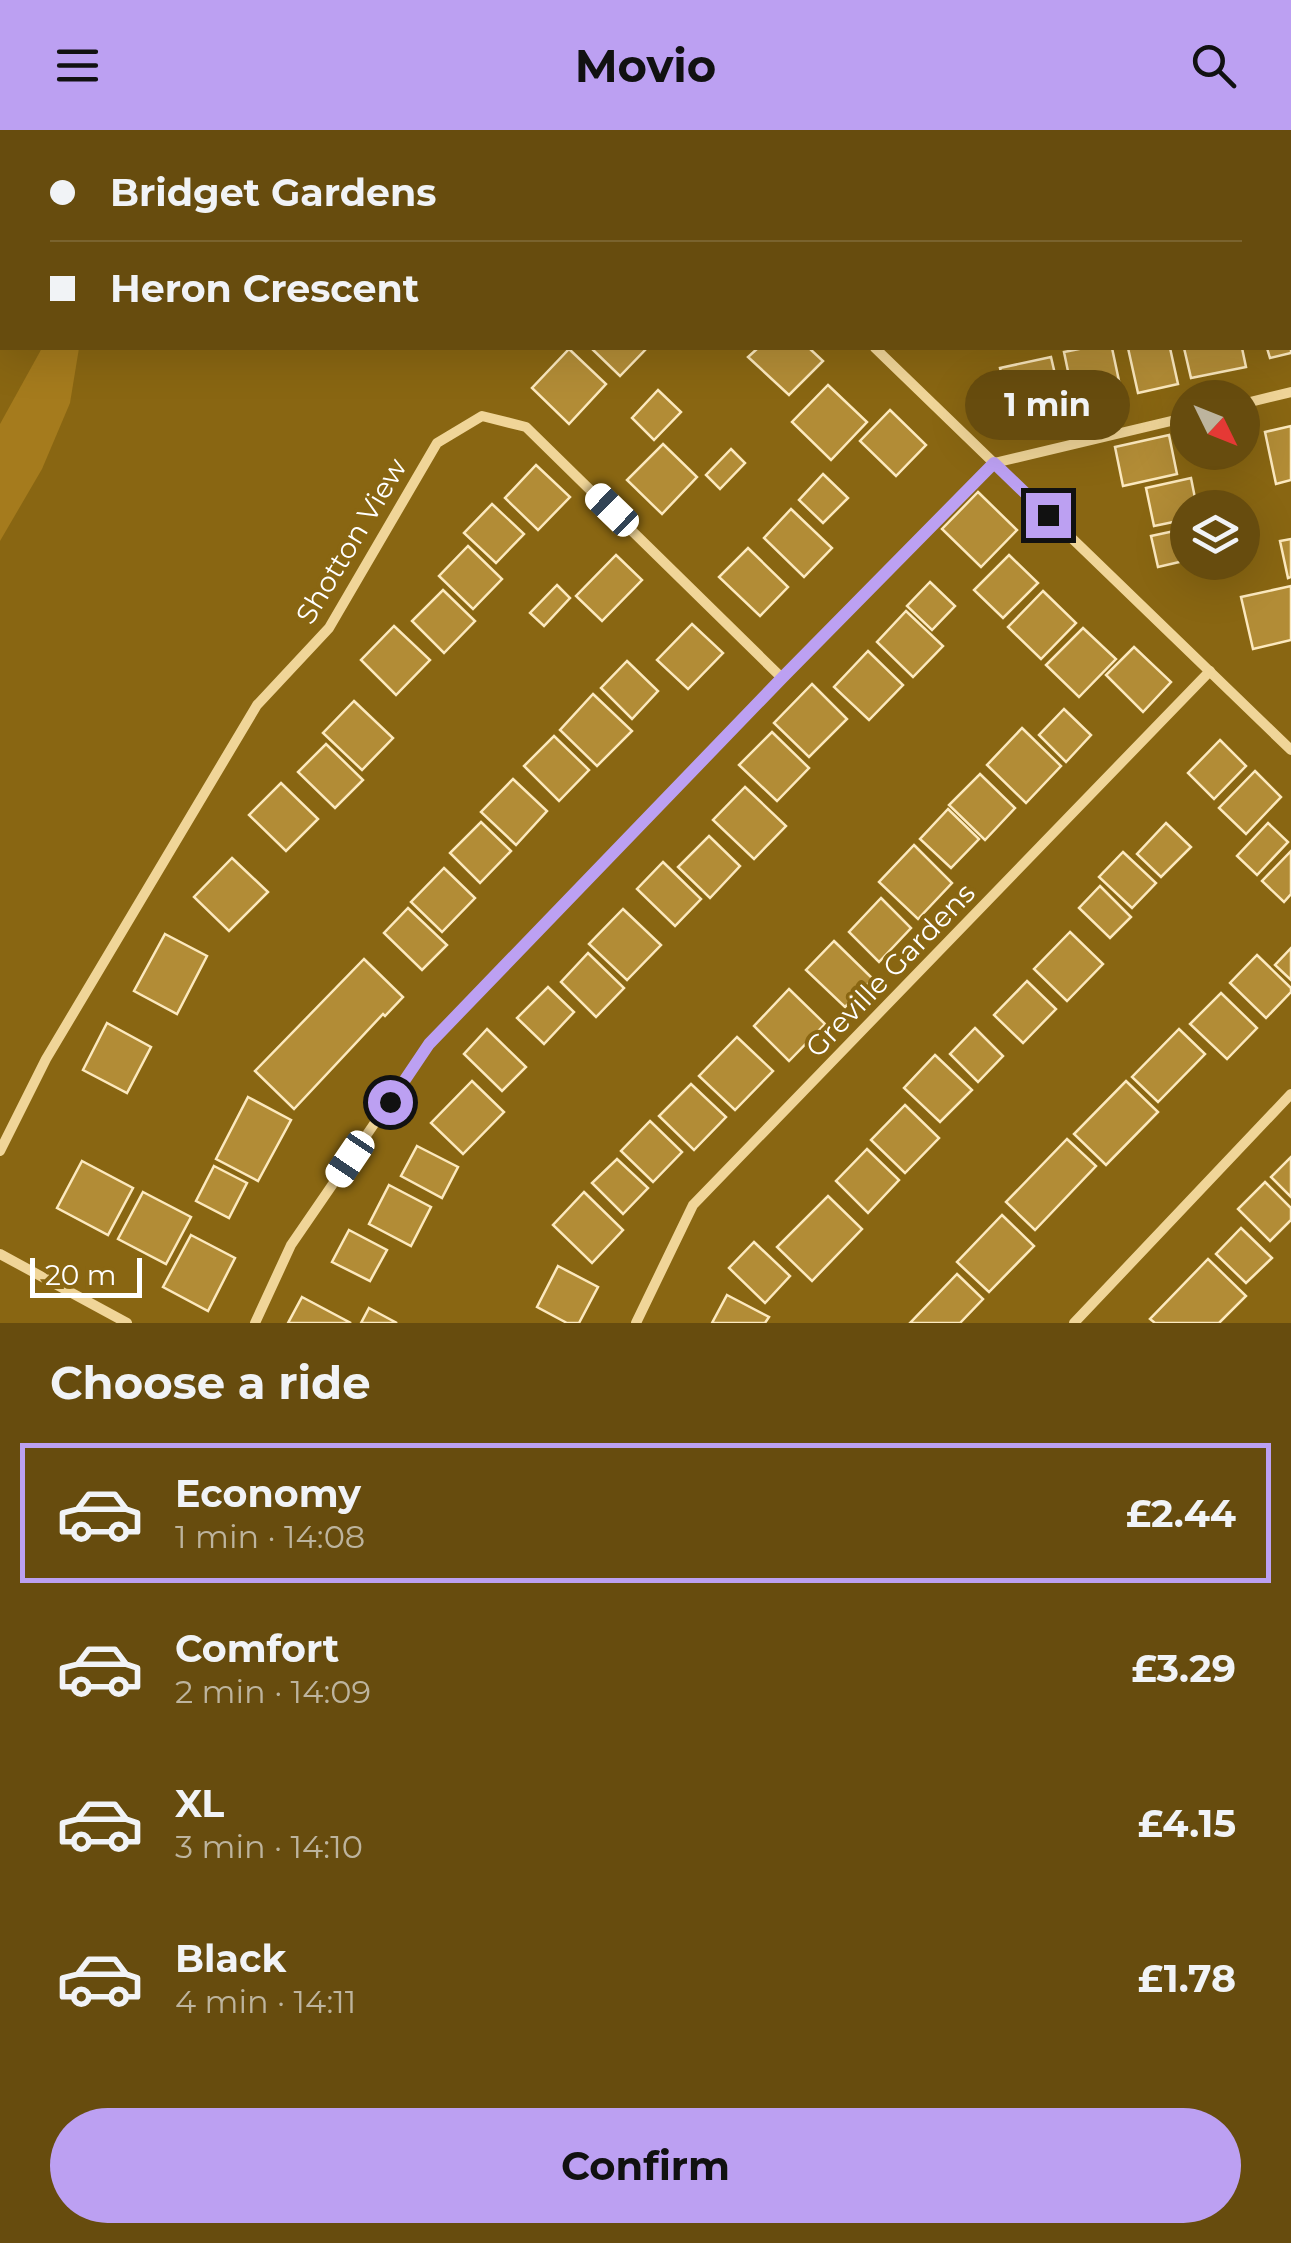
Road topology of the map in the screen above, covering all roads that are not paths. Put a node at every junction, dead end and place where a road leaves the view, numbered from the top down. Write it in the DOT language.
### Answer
graph roads {
  1 [pos="877,350"];
  2 [pos="1291,392"];
  3 [pos="1260,400"];
  4 [pos="1170,421"];
  5 [pos="994,463"];
  6 [pos="1210,671"];
  7 [pos="782,678"];
  8 [pos="1291,750"];
  9 [pos="1291,1094"];
  10 [pos="0,1151"];
  11 [pos="0,1254"];
  12 [pos="126,1323"];
  13 [pos="255,1323"];
  14 [pos="636,1323"];
  15 [pos="1074,1323"];
  1 -- 5 [label="street"];
  2 -- 3 [label="street"];
  4 -- 5 [label="street"];
  5 -- 6 [label="street"];
  5 -- 7 [label="street"];
  6 -- 8 [label="street"];
  6 -- 14 [label="street, Greville Gardens"];
  7 -- 10 [label="street, Shotton View"];
  7 -- 13 [label="street"];
  9 -- 15 [label="street"];
  11 -- 12 [label="street"];
}
